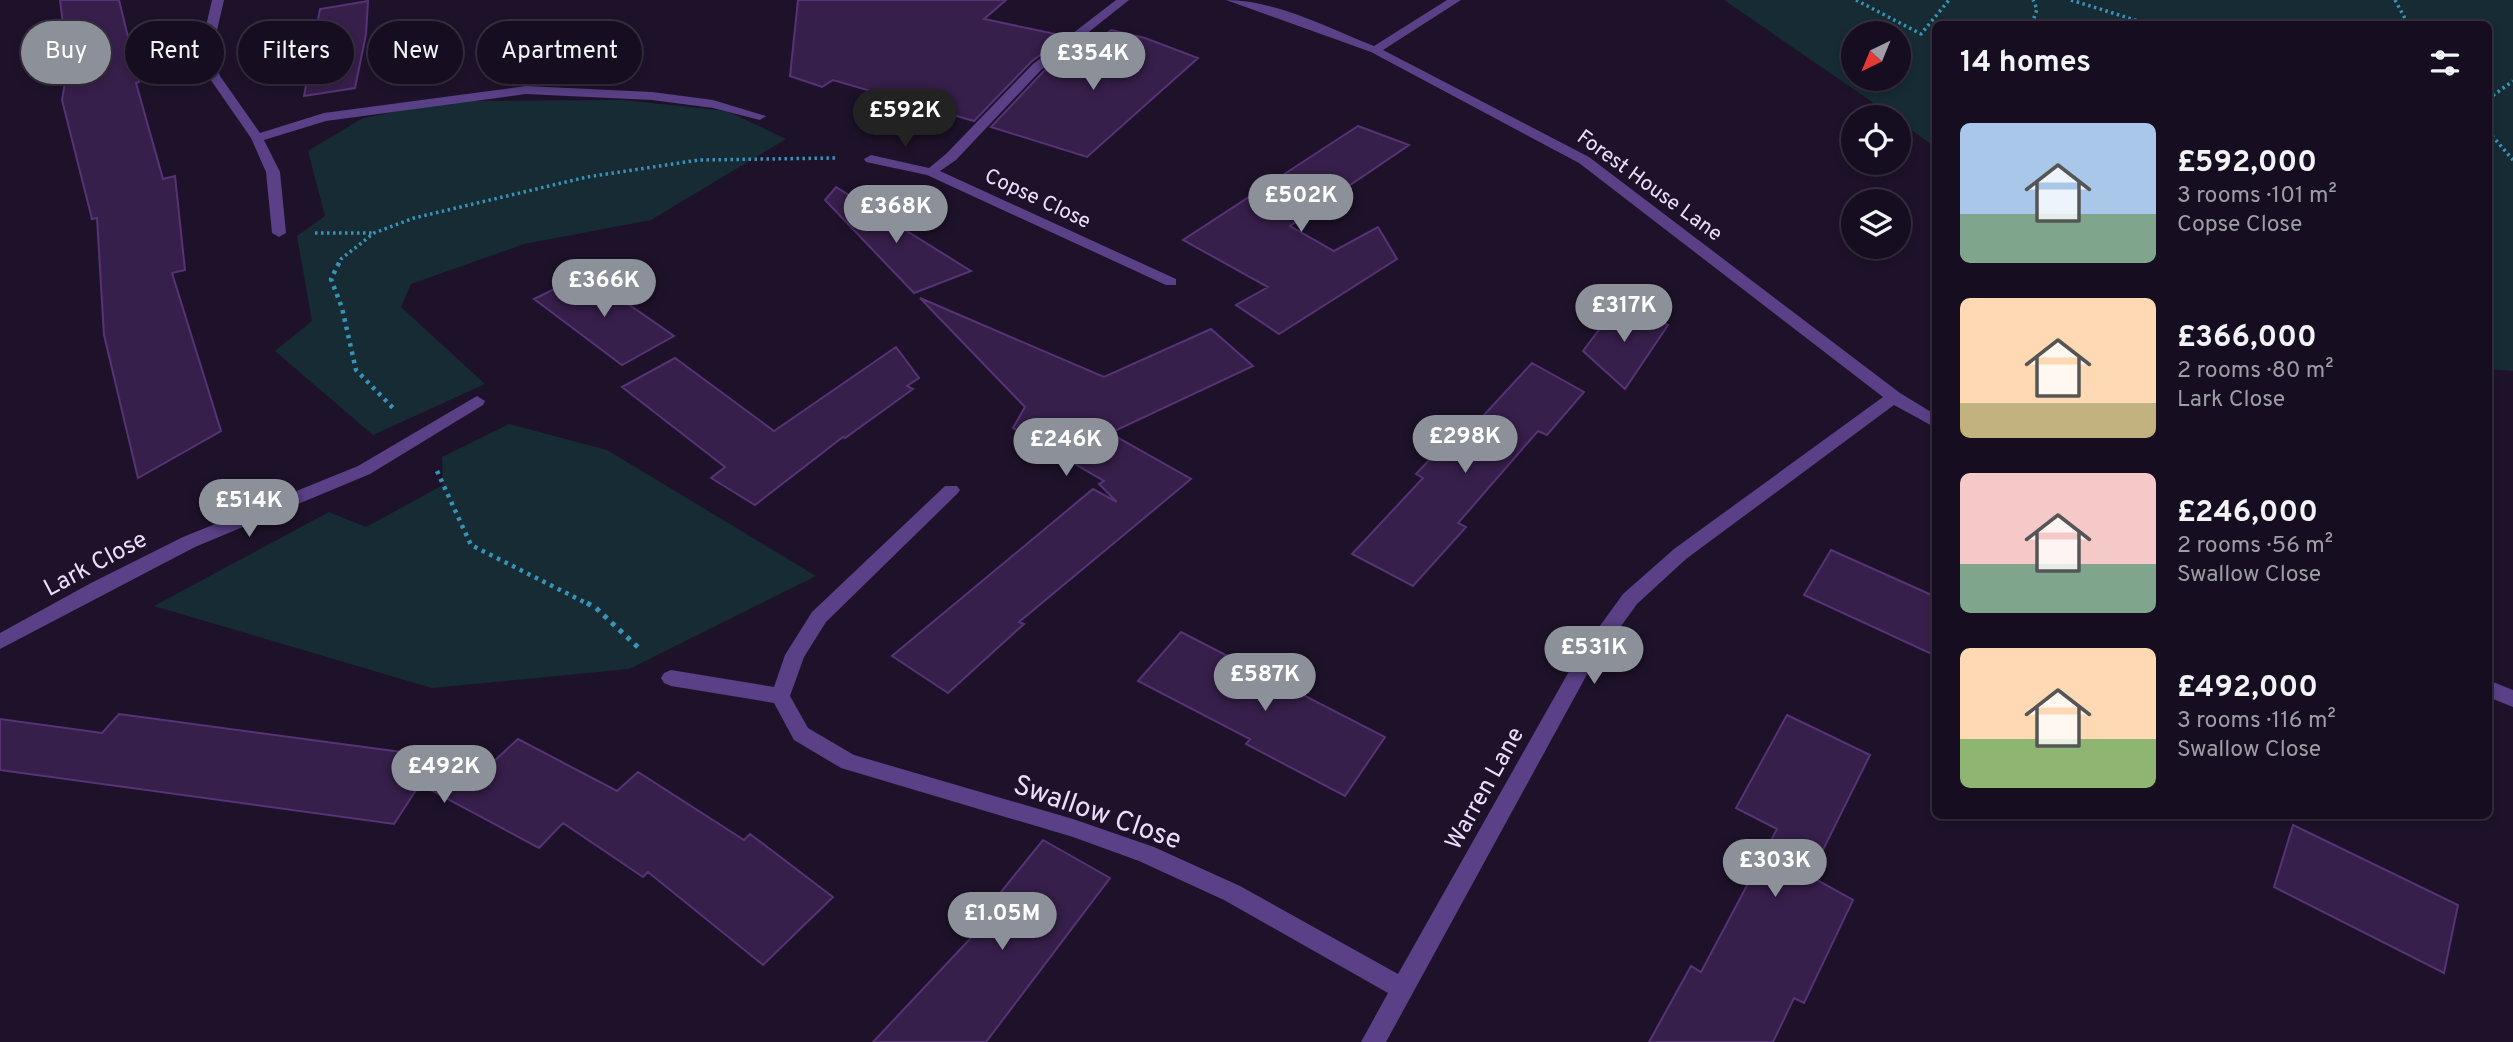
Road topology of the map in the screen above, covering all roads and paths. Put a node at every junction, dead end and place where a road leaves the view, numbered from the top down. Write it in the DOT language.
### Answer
graph roads {
  1 [pos="218,0"];
  2 [pos="1123,0"];
  3 [pos="1232,0"];
  4 [pos="1455,0"];
  5 [pos="1856,0"];
  6 [pos="1949,0"];
  7 [pos="2033,0"];
  8 [pos="2071,0"];
  9 [pos="2395,0"];
  10 [pos="2033,21"];
  11 [pos="2138,21"];
  12 [pos="2406,21"];
  13 [pos="1375,50"];
  14 [pos="2513,81"];
  15 [pos="2492,96"];
  16 [pos="760,116"];
  17 [pos="2492,137"];
  18 [pos="257,138"];
  19 [pos="2492,143"];
  20 [pos="2497,145"];
  21 [pos="871,159"];
  22 [pos="2513,160"];
  23 [pos="931,172"];
  24 [pos="279,233"];
  25 [pos="374,233"];
  26 [pos="1171,282"];
  27 [pos="1894,397"];
  28 [pos="477,401"];
  29 [pos="1932,421"];
  30 [pos="422,438"];
  31 [pos="951,490"];
  32 [pos="0,642"];
  33 [pos="671,678"];
  34 [pos="2492,690"];
  35 [pos="780,696"];
  36 [pos="2513,699"];
  37 [pos="1403,989"];
  38 [pos="1373,1042"];
  1 -- 18 [label="street"];
  2 -- 23 [label="street, Copse Close"];
  3 -- 13 [label="street, Forest House Lane"];
  4 -- 13 [label="street"];
  5 -- 6 [label="path"];
  7 -- 10 [label="path"];
  8 -- 11 [label="path"];
  9 -- 12 [label="path"];
  13 -- 27 [label="street, Forest House Lane"];
  14 -- 15 [label="path"];
  16 -- 18 [label="street"];
  17 -- 20 [label="path"];
  18 -- 24 [label="street"];
  19 -- 20 [label="path"];
  20 -- 22 [label="path"];
  21 -- 23 [label="street"];
  21 -- 25 [label="path"];
  23 -- 26 [label="street, Copse Close"];
  24 -- 25 [label="path"];
  25 -- 30 [label="path"];
  27 -- 29 [label="street, Forest House Lane"];
  27 -- 37 [label="street, Warren Lane"];
  28 -- 30 [label="street, Lark Close"];
  30 -- 32 [label="street, Lark Close"];
  30 -- 33 [label="path"];
  31 -- 35 [label="street"];
  33 -- 35 [label="street"];
  34 -- 36 [label="street"];
  35 -- 37 [label="street, Swallow Close"];
  37 -- 38 [label="street, Warren Lane"];
}
